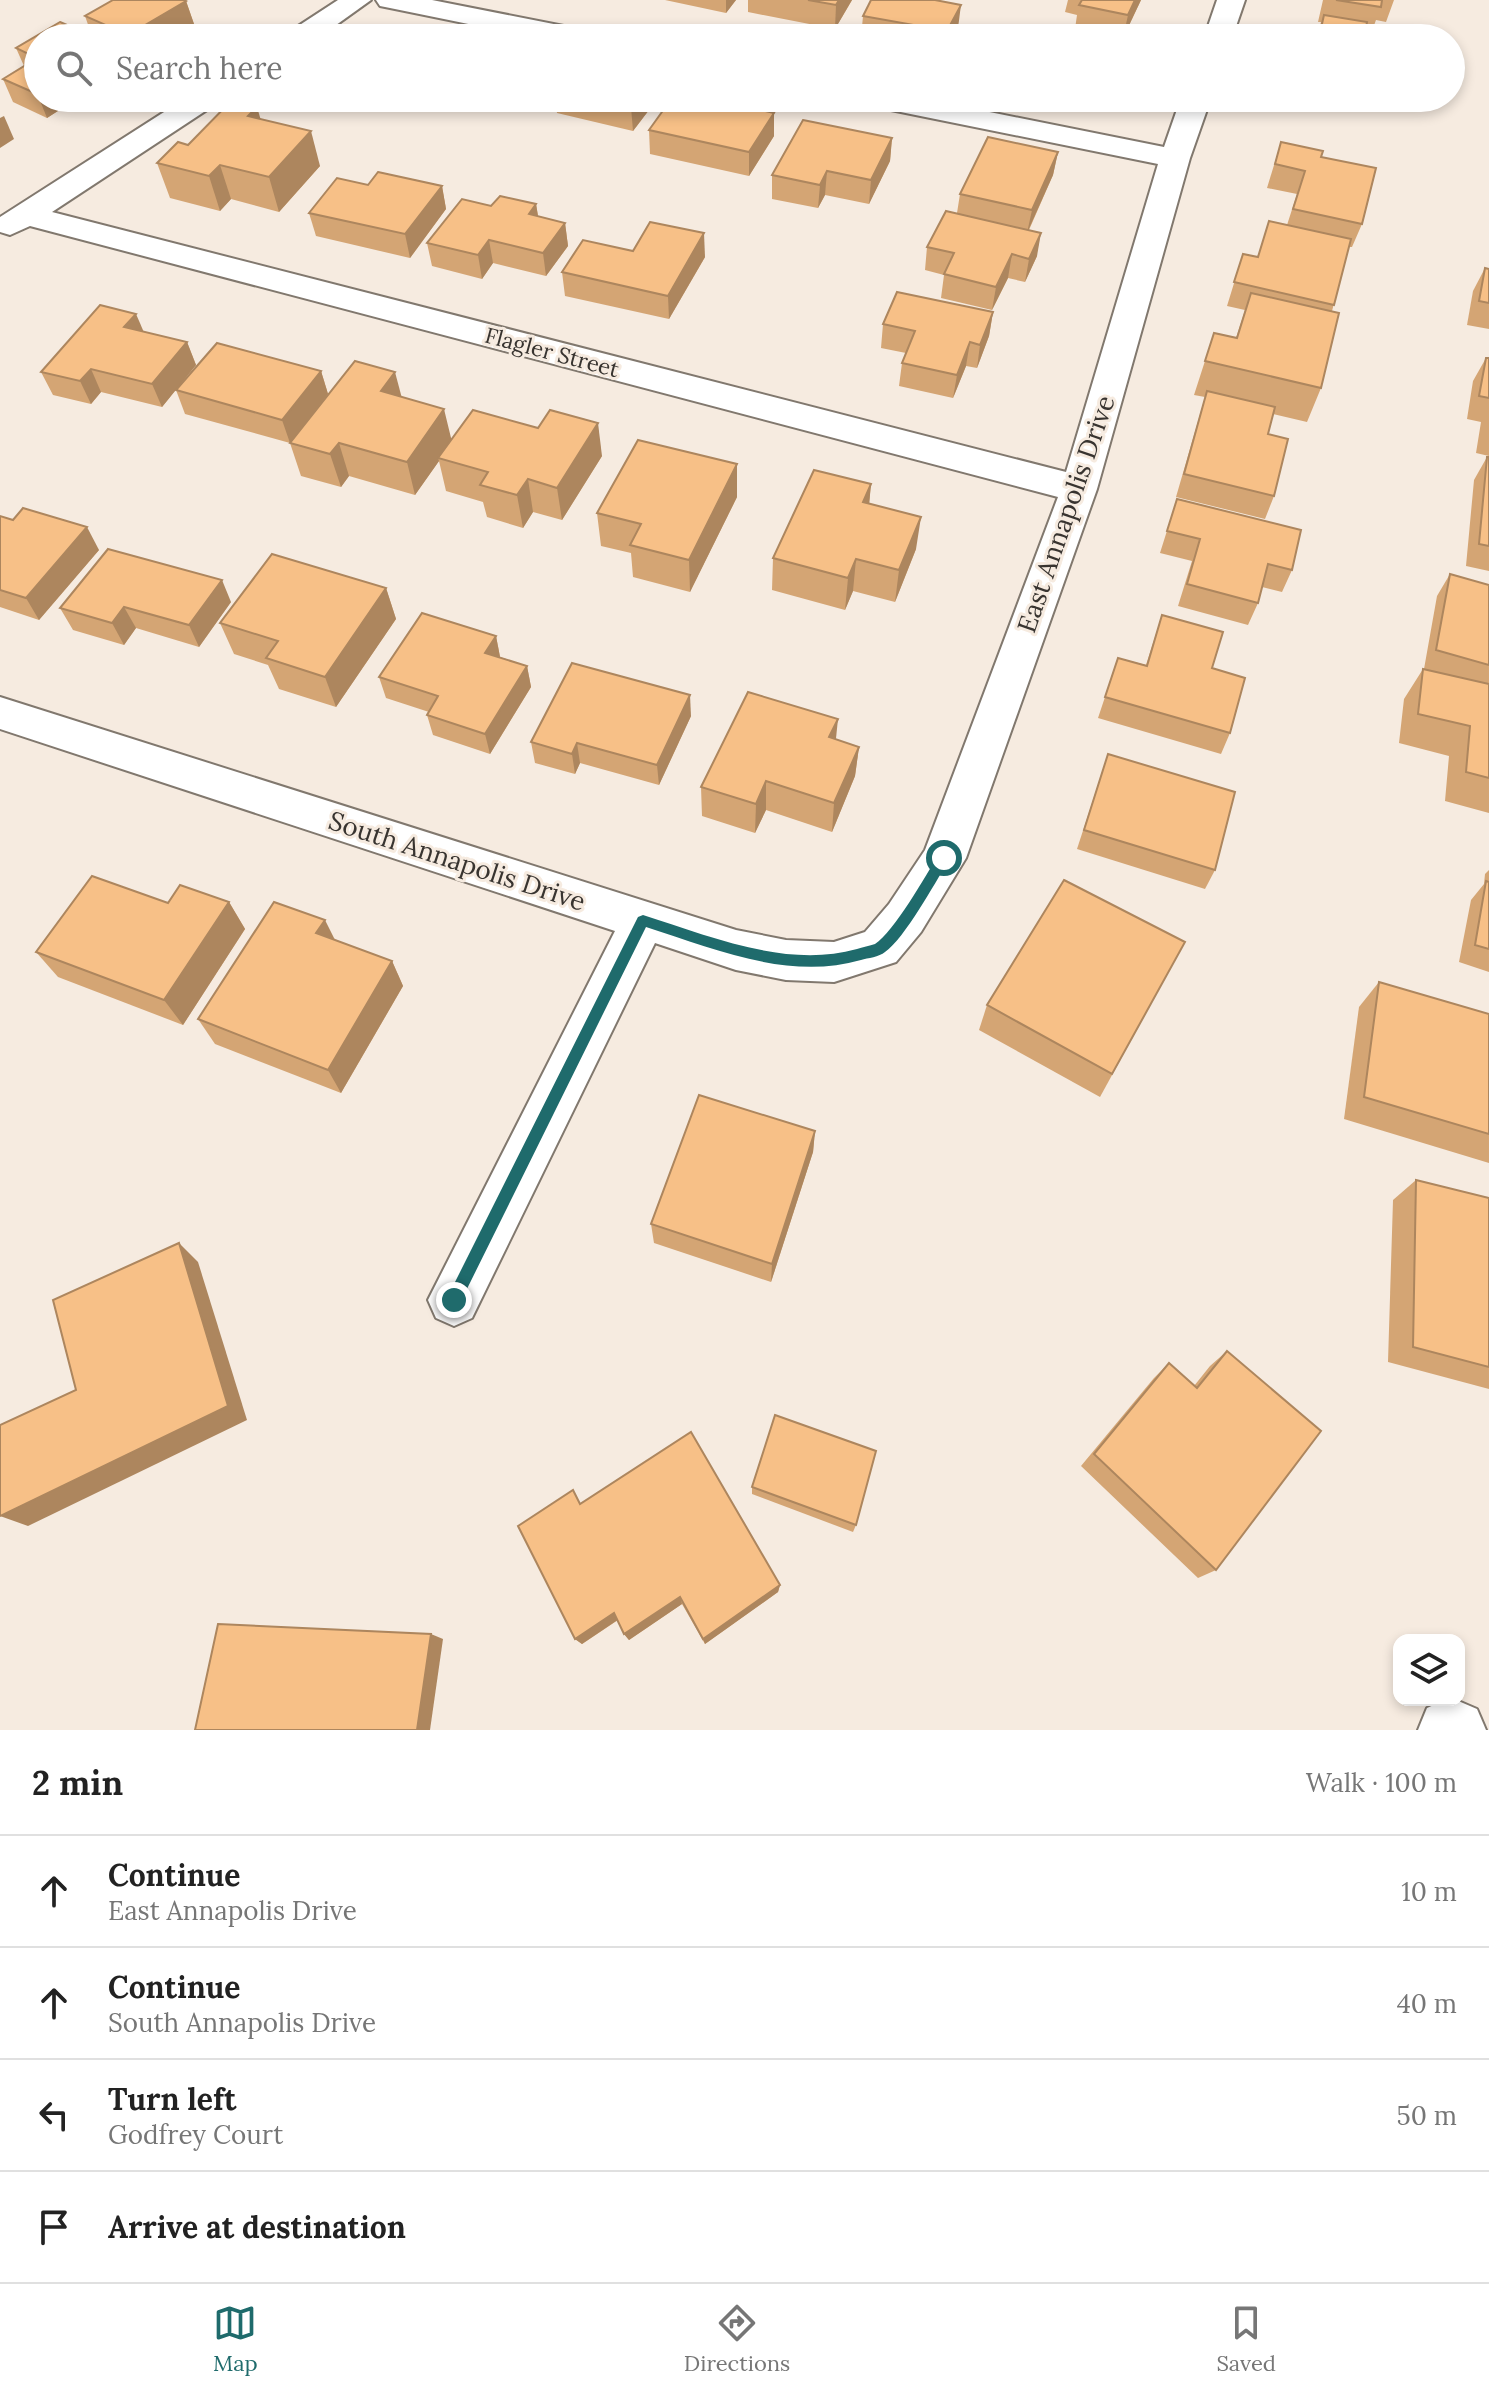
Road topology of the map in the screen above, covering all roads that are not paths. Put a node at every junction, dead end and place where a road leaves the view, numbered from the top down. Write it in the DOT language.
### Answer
graph roads {
  1 [pos="357,0"];
  2 [pos="390,0"];
  3 [pos="1231,0"];
  4 [pos="320,24"];
  5 [pos="509,24"];
  6 [pos="1223,24"];
  7 [pos="184,112"];
  8 [pos="946,112"];
  9 [pos="1191,112"];
  10 [pos="1175,158"];
  11 [pos="13,223"];
  12 [pos="1079,489"];
  13 [pos="0,713"];
  14 [pos="905,918"];
  15 [pos="643,921"];
  16 [pos="454,1300"];
  17 [pos="1448,1729"];
  18 [pos="1456,1730"];
  1 -- 4 [label="street"];
  2 -- 5 [label="street"];
  3 -- 6 [label="street"];
  7 -- 11 [label="street"];
  8 -- 10 [label="street"];
  9 -- 10 [label="street, East Annapolis Drive"];
  10 -- 12 [label="street, East Annapolis Drive"];
  11 -- 12 [label="street, Flagler Street"];
  12 -- 14 [label="street, East Annapolis Drive"];
  13 -- 15 [label="street, South Annapolis Drive"];
  14 -- 15 [label="street, South Annapolis Drive"];
  15 -- 16 [label="street"];
  17 -- 18 [label="street"];
}
